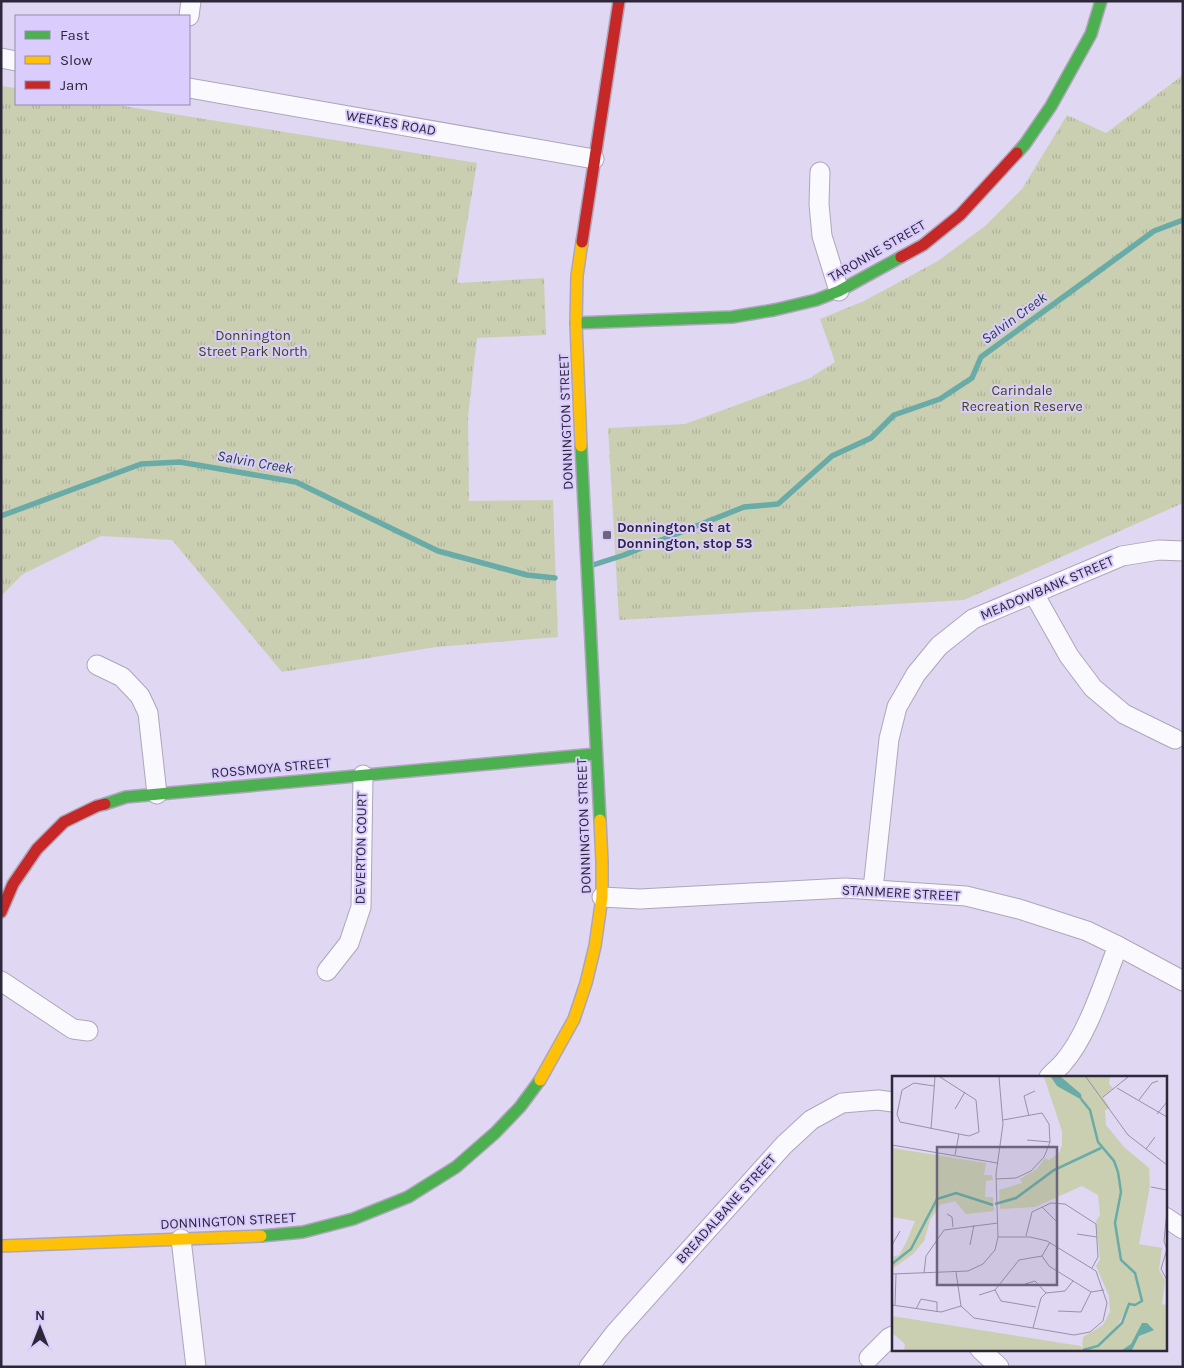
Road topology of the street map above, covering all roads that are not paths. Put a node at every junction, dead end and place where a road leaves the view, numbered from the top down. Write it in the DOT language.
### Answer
graph roads {
  1 [pos="191,1"];
  2 [pos="619,1"];
  3 [pos="1101,1"];
  4 [pos="189,15"];
  5 [pos="1,58"];
  6 [pos="15,60"];
  7 [pos="190,88"];
  8 [pos="594,158"];
  9 [pos="820,172"];
  10 [pos="839,292"];
  11 [pos="576,323"];
  12 [pos="1183,551"];
  13 [pos="1034,594"];
  14 [pos="97,665"];
  15 [pos="1175,738"];
  16 [pos="596,754"];
  17 [pos="363,775"];
  18 [pos="157,794"];
  19 [pos="873,889"];
  20 [pos="602,897"];
  21 [pos="1,912"];
  22 [pos="1118,946"];
  23 [pos="327,971"];
  24 [pos="1,981"];
  25 [pos="1183,981"];
  26 [pos="88,1031"];
  27 [pos="1049,1076"];
  28 [pos="892,1102"];
  29 [pos="1166,1218"];
  30 [pos="1183,1229"];
  31 [pos="181,1239"];
  32 [pos="1,1246"];
  33 [pos="892,1336"];
  34 [pos="981,1350"];
  35 [pos="869,1358"];
  36 [pos="196,1367"];
  37 [pos="589,1367"];
  38 [pos="999,1367"];
  1 -- 4 [label="street"];
  2 -- 8 [label="street, DONNINGTON STREET"];
  3 -- 10 [label="street, TARONNE STREET"];
  5 -- 6 [label="street"];
  7 -- 8 [label="street, WEEKES ROAD"];
  8 -- 11 [label="street, DONNINGTON STREET"];
  9 -- 10 [label="street"];
  10 -- 11 [label="street, TARONNE STREET"];
  11 -- 16 [label="street, DONNINGTON STREET"];
  12 -- 13 [label="street, MEADOWBANK STREET"];
  13 -- 15 [label="street"];
  13 -- 19 [label="street, MEADOWBANK STREET"];
  14 -- 18 [label="street"];
  16 -- 17 [label="street, ROSSMOYA STREET"];
  16 -- 20 [label="street, DONNINGTON STREET"];
  17 -- 18 [label="street, ROSSMOYA STREET"];
  17 -- 23 [label="street, DEVERTON COURT"];
  18 -- 21 [label="street, ROSSMOYA STREET"];
  19 -- 20 [label="street, STANMERE STREET"];
  19 -- 22 [label="street, STANMERE STREET"];
  20 -- 31 [label="street, DONNINGTON STREET"];
  22 -- 25 [label="street, STANMERE STREET"];
  22 -- 27 [label="street"];
  24 -- 26 [label="street"];
  28 -- 37 [label="street, BREADALBANE STREET"];
  29 -- 30 [label="street"];
  31 -- 32 [label="street, DONNINGTON STREET"];
  31 -- 36 [label="street"];
  33 -- 35 [label="street"];
  34 -- 38 [label="street"];
}
